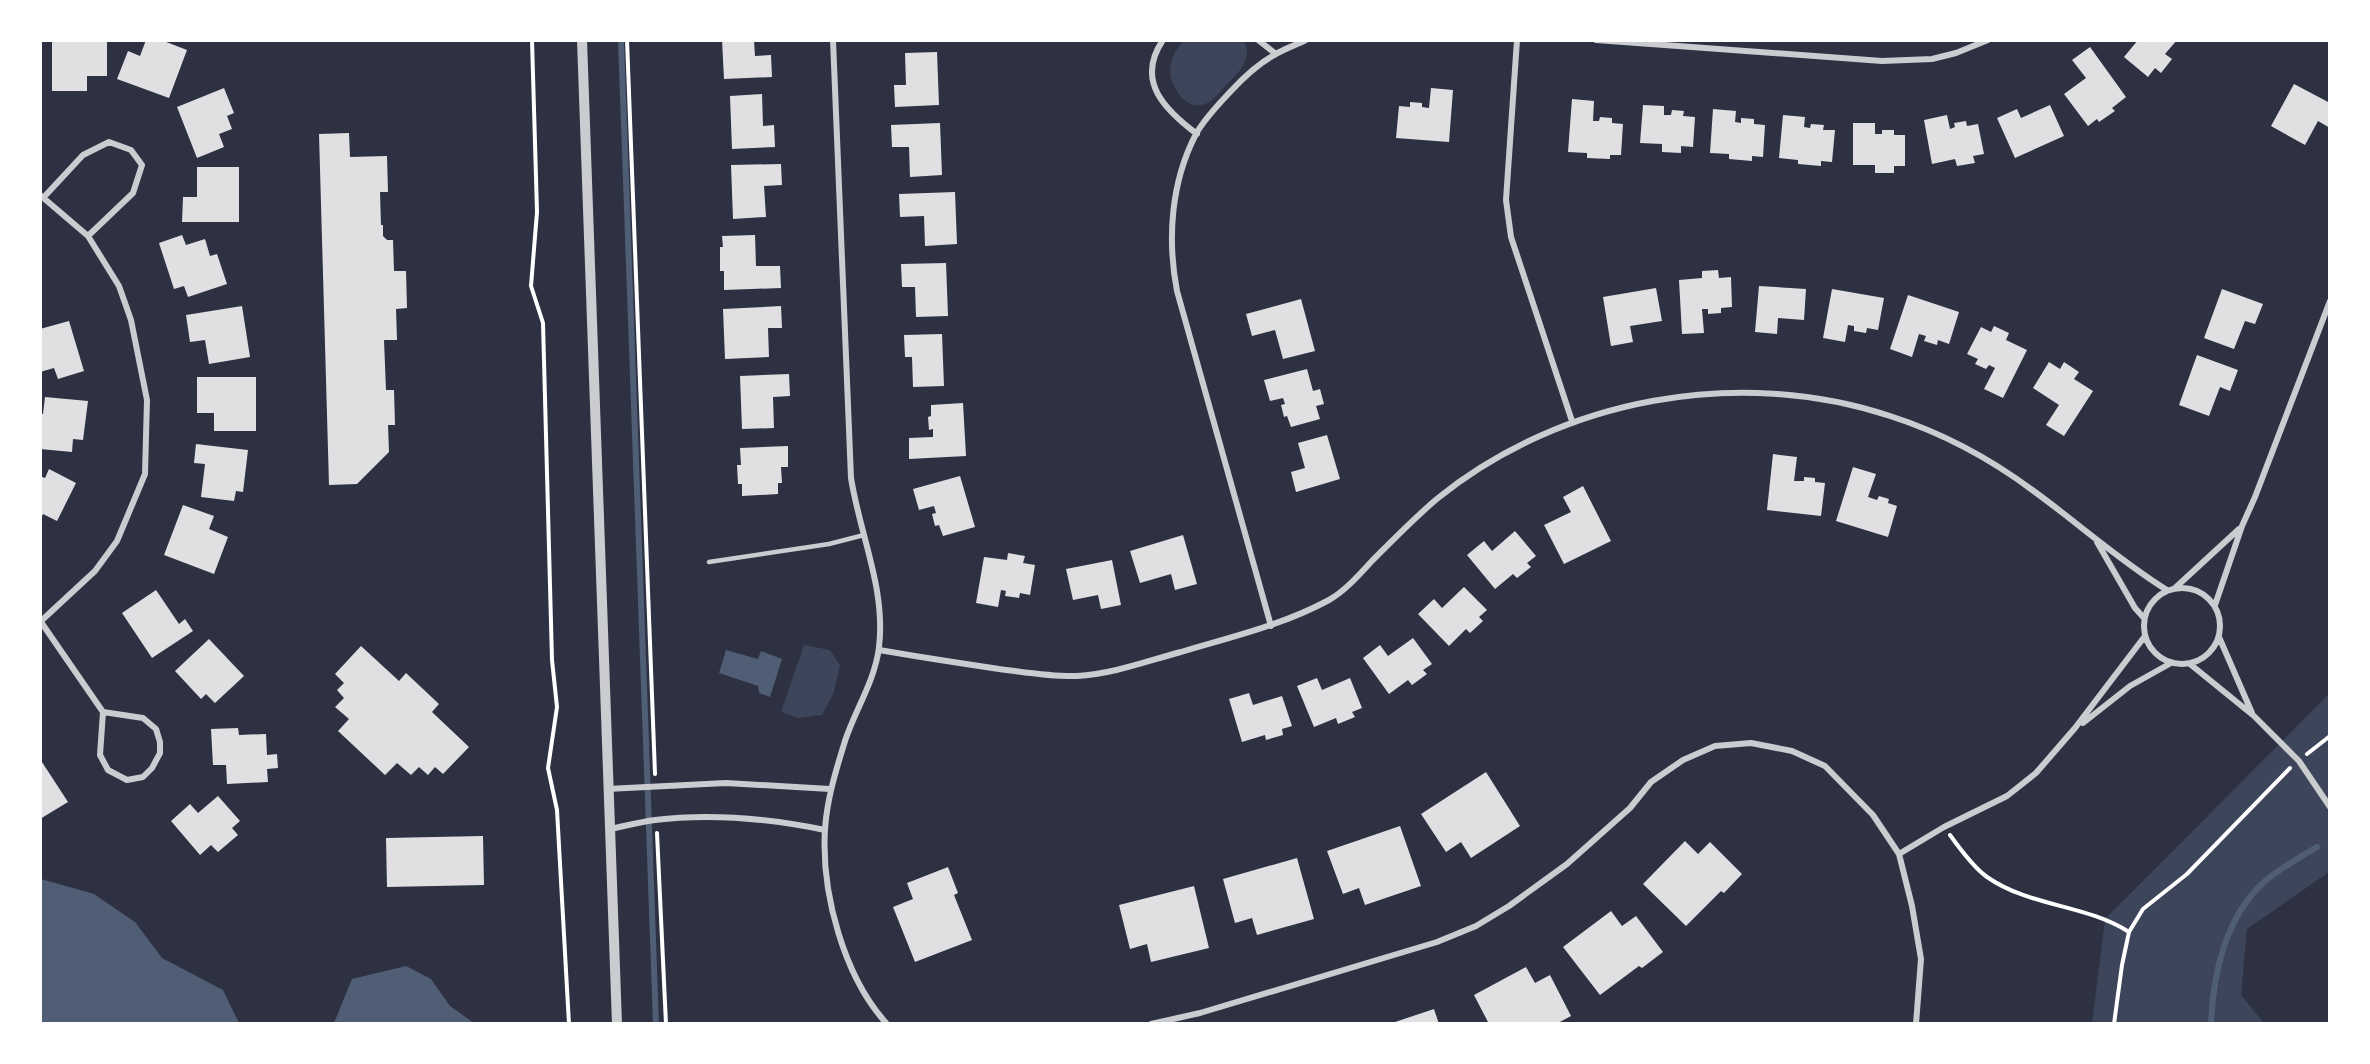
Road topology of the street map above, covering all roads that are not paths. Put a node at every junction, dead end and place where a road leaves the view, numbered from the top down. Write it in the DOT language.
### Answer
graph roads {
  1 [pos="582,40"];
  2 [pos="833,40"];
  3 [pos="1163,40"];
  4 [pos="1258,40"];
  5 [pos="1306,40"];
  6 [pos="1517,40"];
  7 [pos="1596,40"];
  8 [pos="1988,40"];
  9 [pos="1276,54"];
  10 [pos="1197,134"];
  11 [pos="42,196"];
  12 [pos="88,236"];
  13 [pos="2330,301"];
  14 [pos="1572,422"];
  15 [pos="2242,526"];
  16 [pos="864,535"];
  17 [pos="2095,539"];
  18 [pos="710,562"];
  19 [pos="2175,588"];
  20 [pos="2167,590"];
  21 [pos="2215,605"];
  22 [pos="2144,618"];
  23 [pos="41,622"];
  24 [pos="1271,626"];
  25 [pos="2145,636"];
  26 [pos="2219,637"];
  27 [pos="879,650"];
  28 [pos="2171,663"];
  29 [pos="2190,663"];
  30 [pos="103,712"];
  31 [pos="2254,716"];
  32 [pos="2075,728"];
  33 [pos="607,789"];
  34 [pos="830,789"];
  35 [pos="2330,807"];
  36 [pos="610,829"];
  37 [pos="825,830"];
  38 [pos="1899,854"];
  39 [pos="617,1023"];
  40 [pos="887,1023"];
  41 [pos="1151,1023"];
  42 [pos="1916,1023"];
  1 -- 33 [label="street"];
  2 -- 16 [label="street"];
  3 -- 10 [label="street"];
  4 -- 9 [label="street"];
  5 -- 9 [label="street"];
  6 -- 14 [label="street"];
  7 -- 8 [label="street"];
  9 -- 10 [label="street"];
  10 -- 24 [label="street"];
  11 -- 12 [label="street"];
  11 -- 12 [label="street"];
  12 -- 23 [label="street"];
  13 -- 15 [label="street"];
  14 -- 17 [label="street"];
  14 -- 24 [label="street"];
  15 -- 19 [label="street"];
  15 -- 21 [label="street"];
  16 -- 18 [label="lane"];
  16 -- 27 [label="street"];
  17 -- 20 [label="street"];
  17 -- 22 [label="street"];
  19 -- 20 [label="street"];
  19 -- 21 [label="street"];
  20 -- 22 [label="street"];
  21 -- 26 [label="street"];
  22 -- 25 [label="street"];
  23 -- 30 [label="street"];
  24 -- 27 [label="street"];
  25 -- 28 [label="street"];
  25 -- 32 [label="street"];
  26 -- 29 [label="street"];
  26 -- 31 [label="street"];
  27 -- 34 [label="street"];
  28 -- 29 [label="street"];
  28 -- 32 [label="street"];
  29 -- 31 [label="street"];
  30 -- 30 [label="street"];
  31 -- 35 [label="street"];
  32 -- 38 [label="street"];
  33 -- 34 [label="street"];
  33 -- 36 [label="street"];
  34 -- 37 [label="street"];
  36 -- 37 [label="street"];
  36 -- 39 [label="street"];
  37 -- 40 [label="street"];
  38 -- 41 [label="street"];
  38 -- 42 [label="street"];
}
